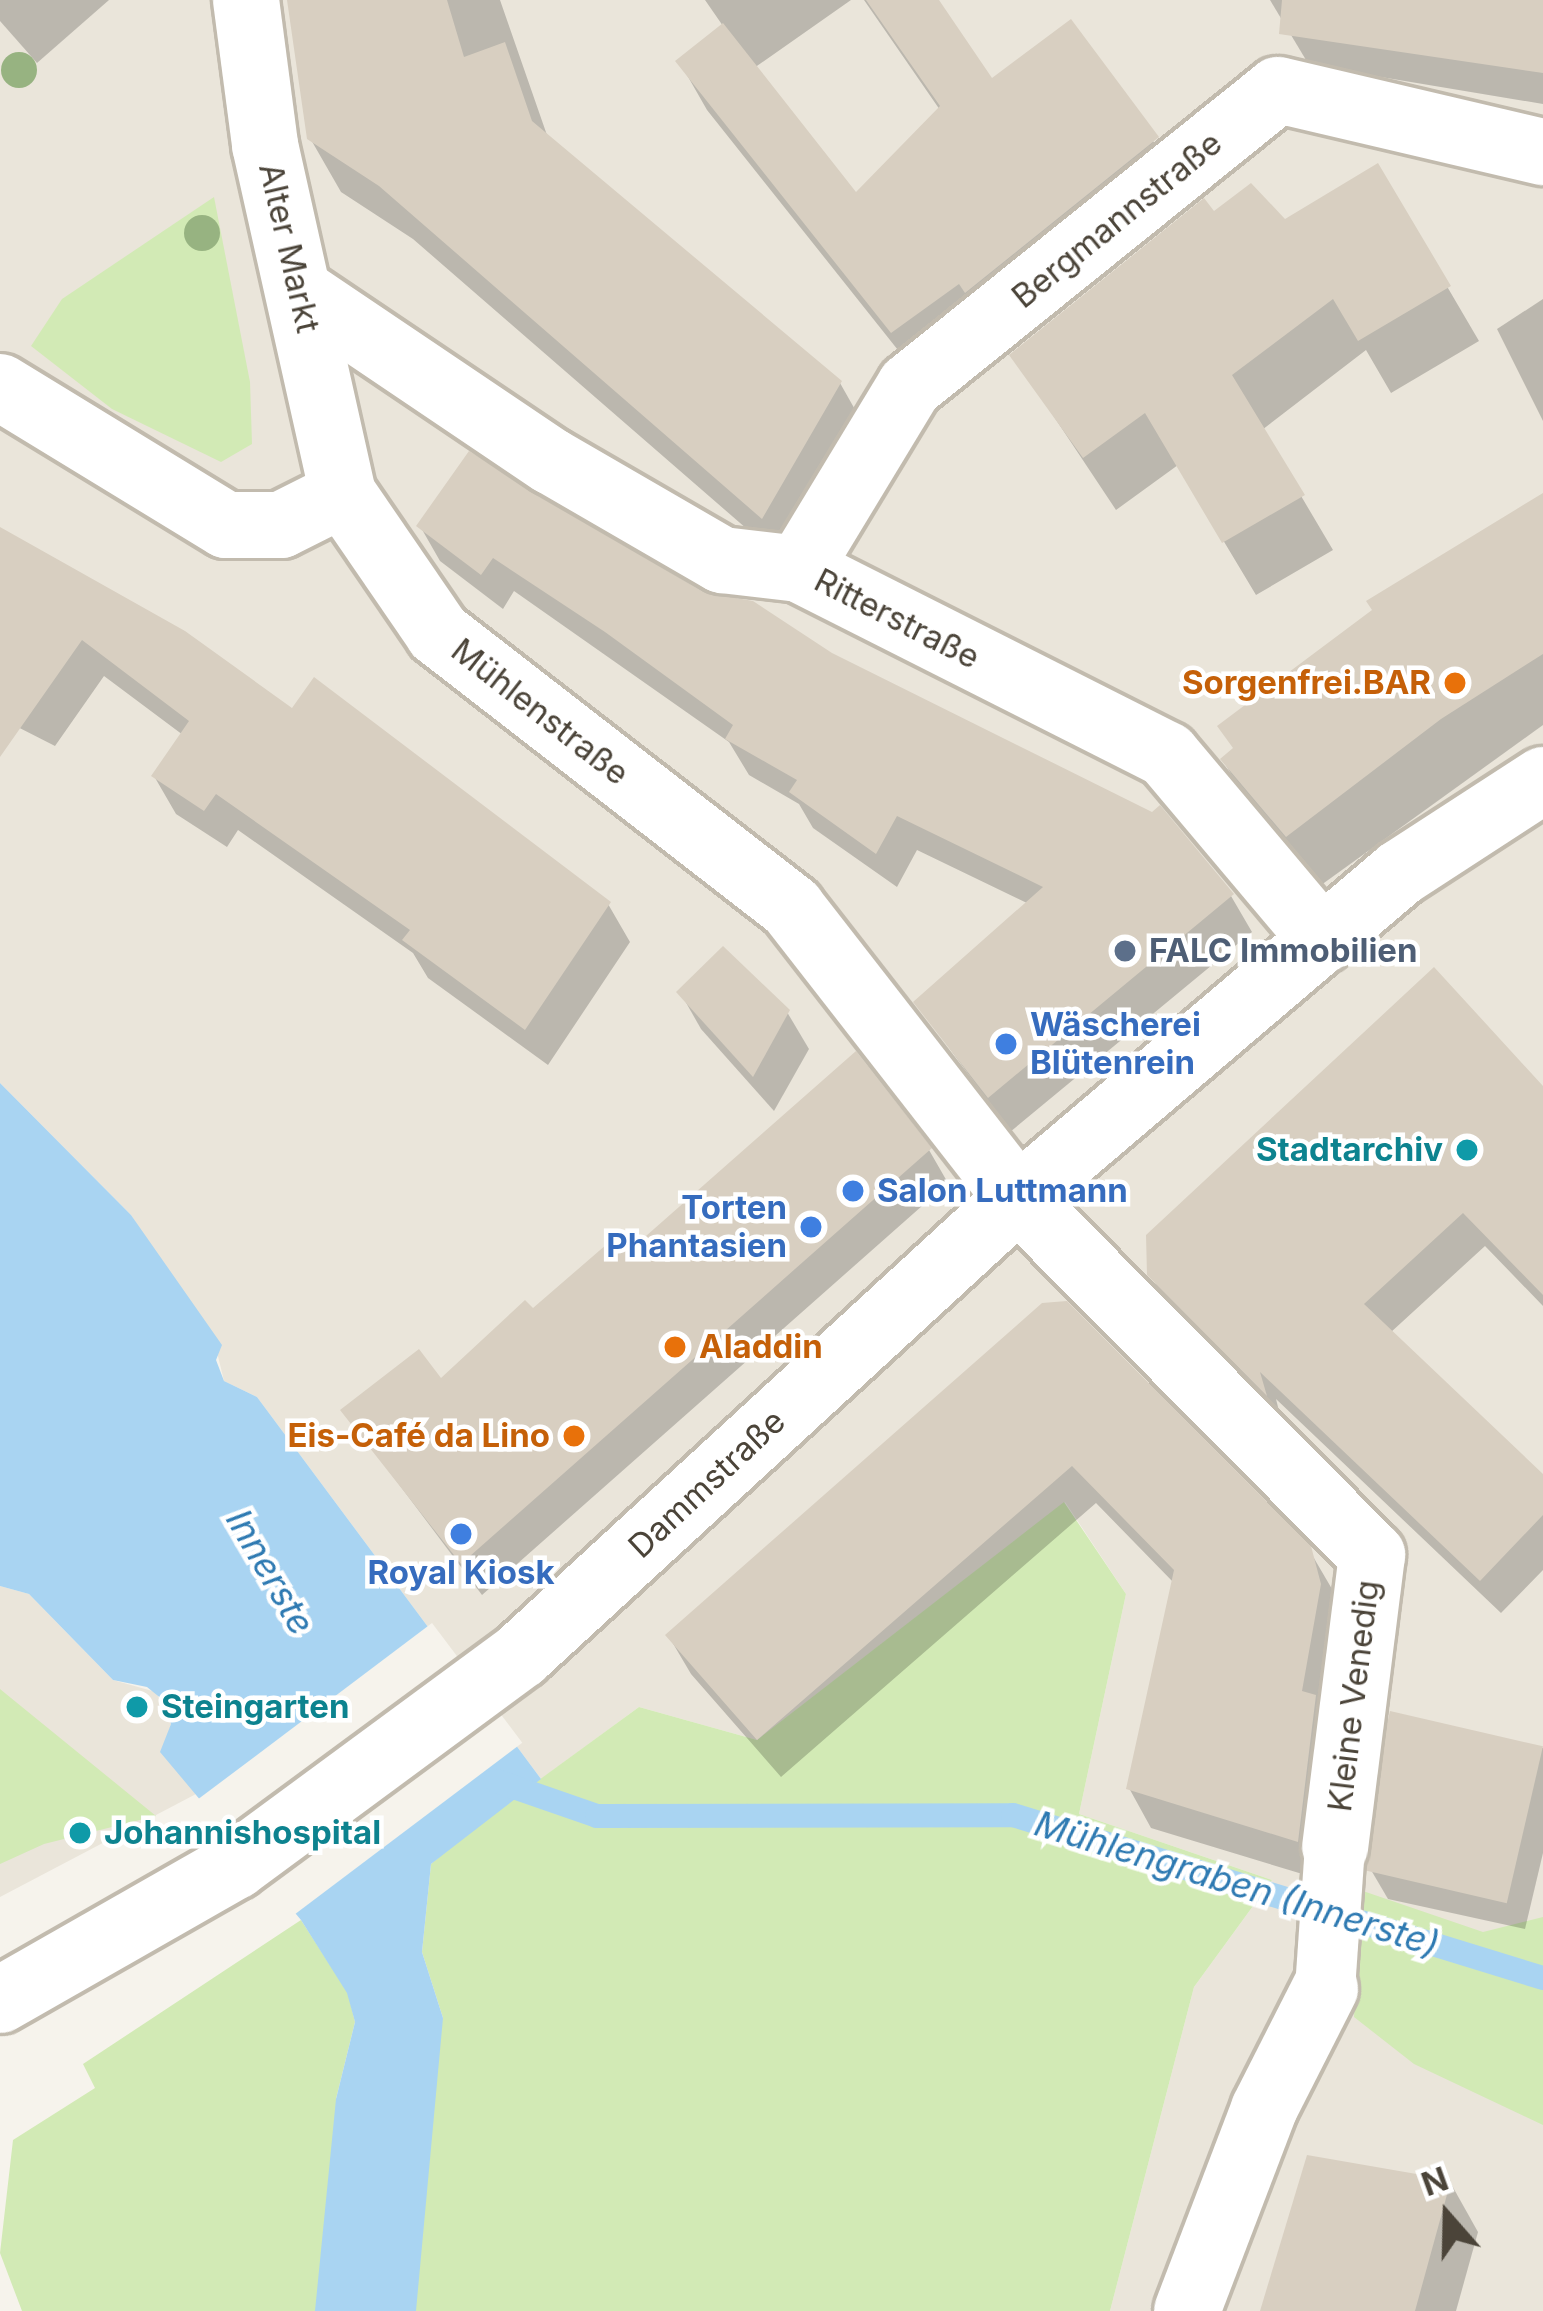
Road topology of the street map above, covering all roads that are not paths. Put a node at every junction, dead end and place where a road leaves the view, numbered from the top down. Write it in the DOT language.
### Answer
graph roads {
  1 [pos="247,0"];
  2 [pos="1543,152"];
  3 [pos="300,292"];
  4 [pos="0,387"];
  5 [pos="343,494"];
  6 [pos="800,569"];
  7 [pos="1543,780"];
  8 [pos="1323,940"];
  9 [pos="1018,1198"];
  10 [pos="1335,1847"];
  11 [pos="1324,1989"];
  12 [pos="0,2000"];
  13 [pos="1187,2311"];
  1 -- 3 [label="street, Alter Markt"];
  2 -- 6 [label="street, Bergmannstraße"];
  3 -- 5 [label="street, Alter Markt"];
  3 -- 6 [label="street, Ritterstraße"];
  4 -- 5 [label="street"];
  5 -- 9 [label="street, Mühlenstraße"];
  6 -- 8 [label="street, Ritterstraße"];
  7 -- 8 [label="street, Dammstraße"];
  8 -- 9 [label="street, Dammstraße"];
  9 -- 10 [label="street, Kleine Venedig"];
  9 -- 12 [label="street, Dammstraße"];
  10 -- 11 [label="street, Kleine Venedig"];
  11 -- 13 [label="street, Kleine Venedig"];
}
